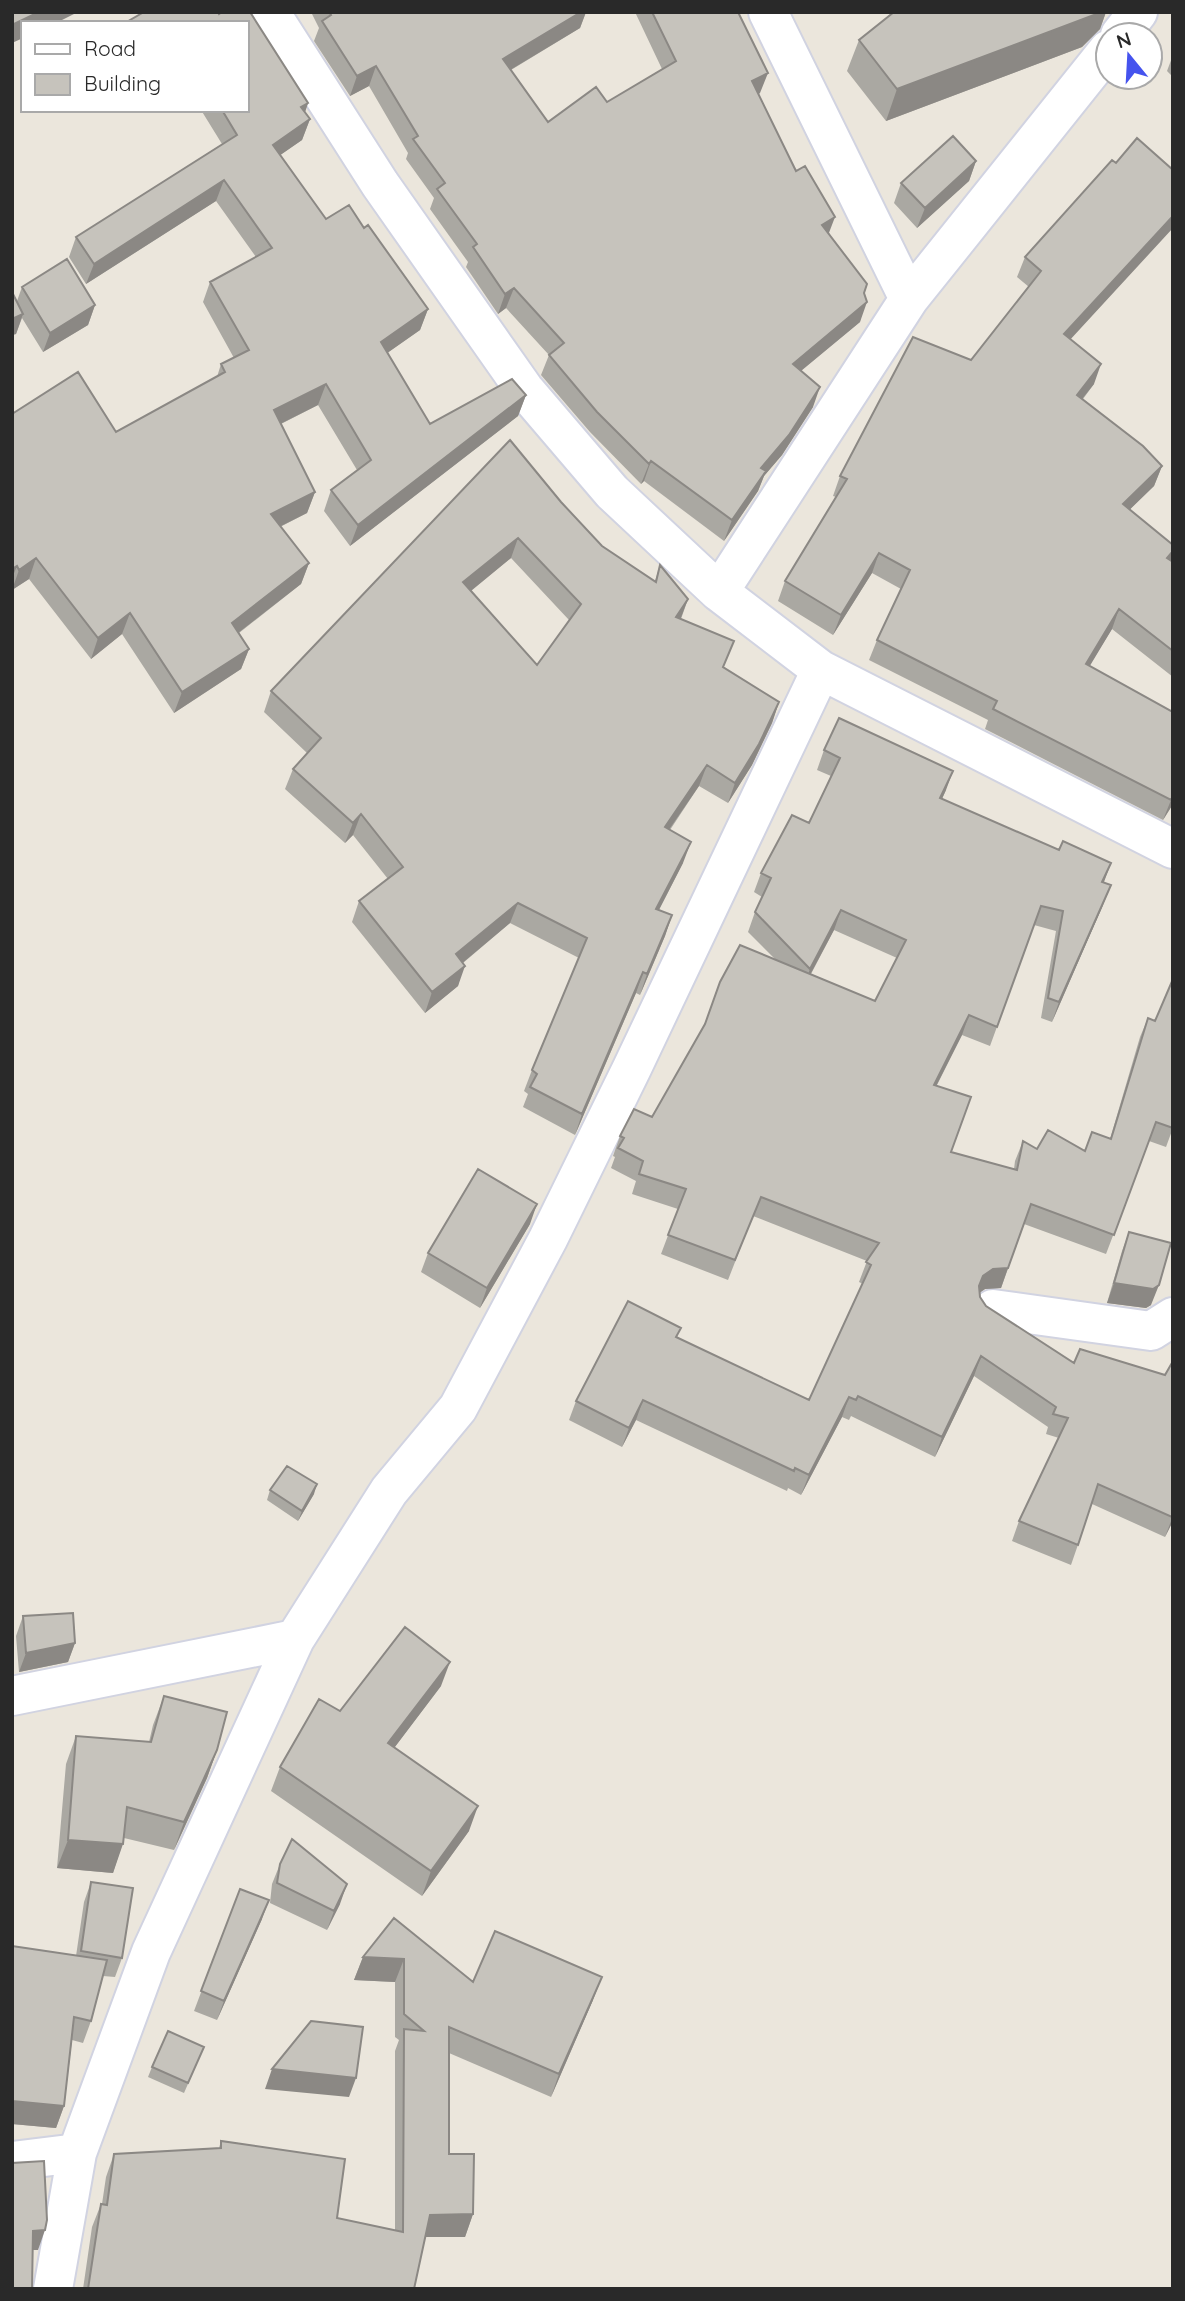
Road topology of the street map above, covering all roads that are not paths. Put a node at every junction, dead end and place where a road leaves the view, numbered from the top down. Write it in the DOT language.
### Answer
graph roads {
  1 [pos="270,12"];
  2 [pos="768,12"];
  3 [pos="1094,68"];
  4 [pos="909,299"];
  5 [pos="719,592"];
  6 [pos="821,670"];
  7 [pos="1171,846"];
  8 [pos="993,1309"];
  9 [pos="1173,1317"];
  10 [pos="295,1639"];
  11 [pos="12,1696"];
  12 [pos="77,2153"];
  13 [pos="12,2161"];
  14 [pos="53,2289"];
  1 -- 5 [label="street"];
  2 -- 4 [label="street"];
  3 -- 4 [label="street"];
  4 -- 5 [label="street"];
  5 -- 6 [label="street"];
  6 -- 7 [label="street"];
  6 -- 10 [label="street"];
  8 -- 9 [label="street"];
  10 -- 11 [label="street"];
  10 -- 12 [label="street"];
  12 -- 13 [label="street"];
  12 -- 14 [label="street"];
}
